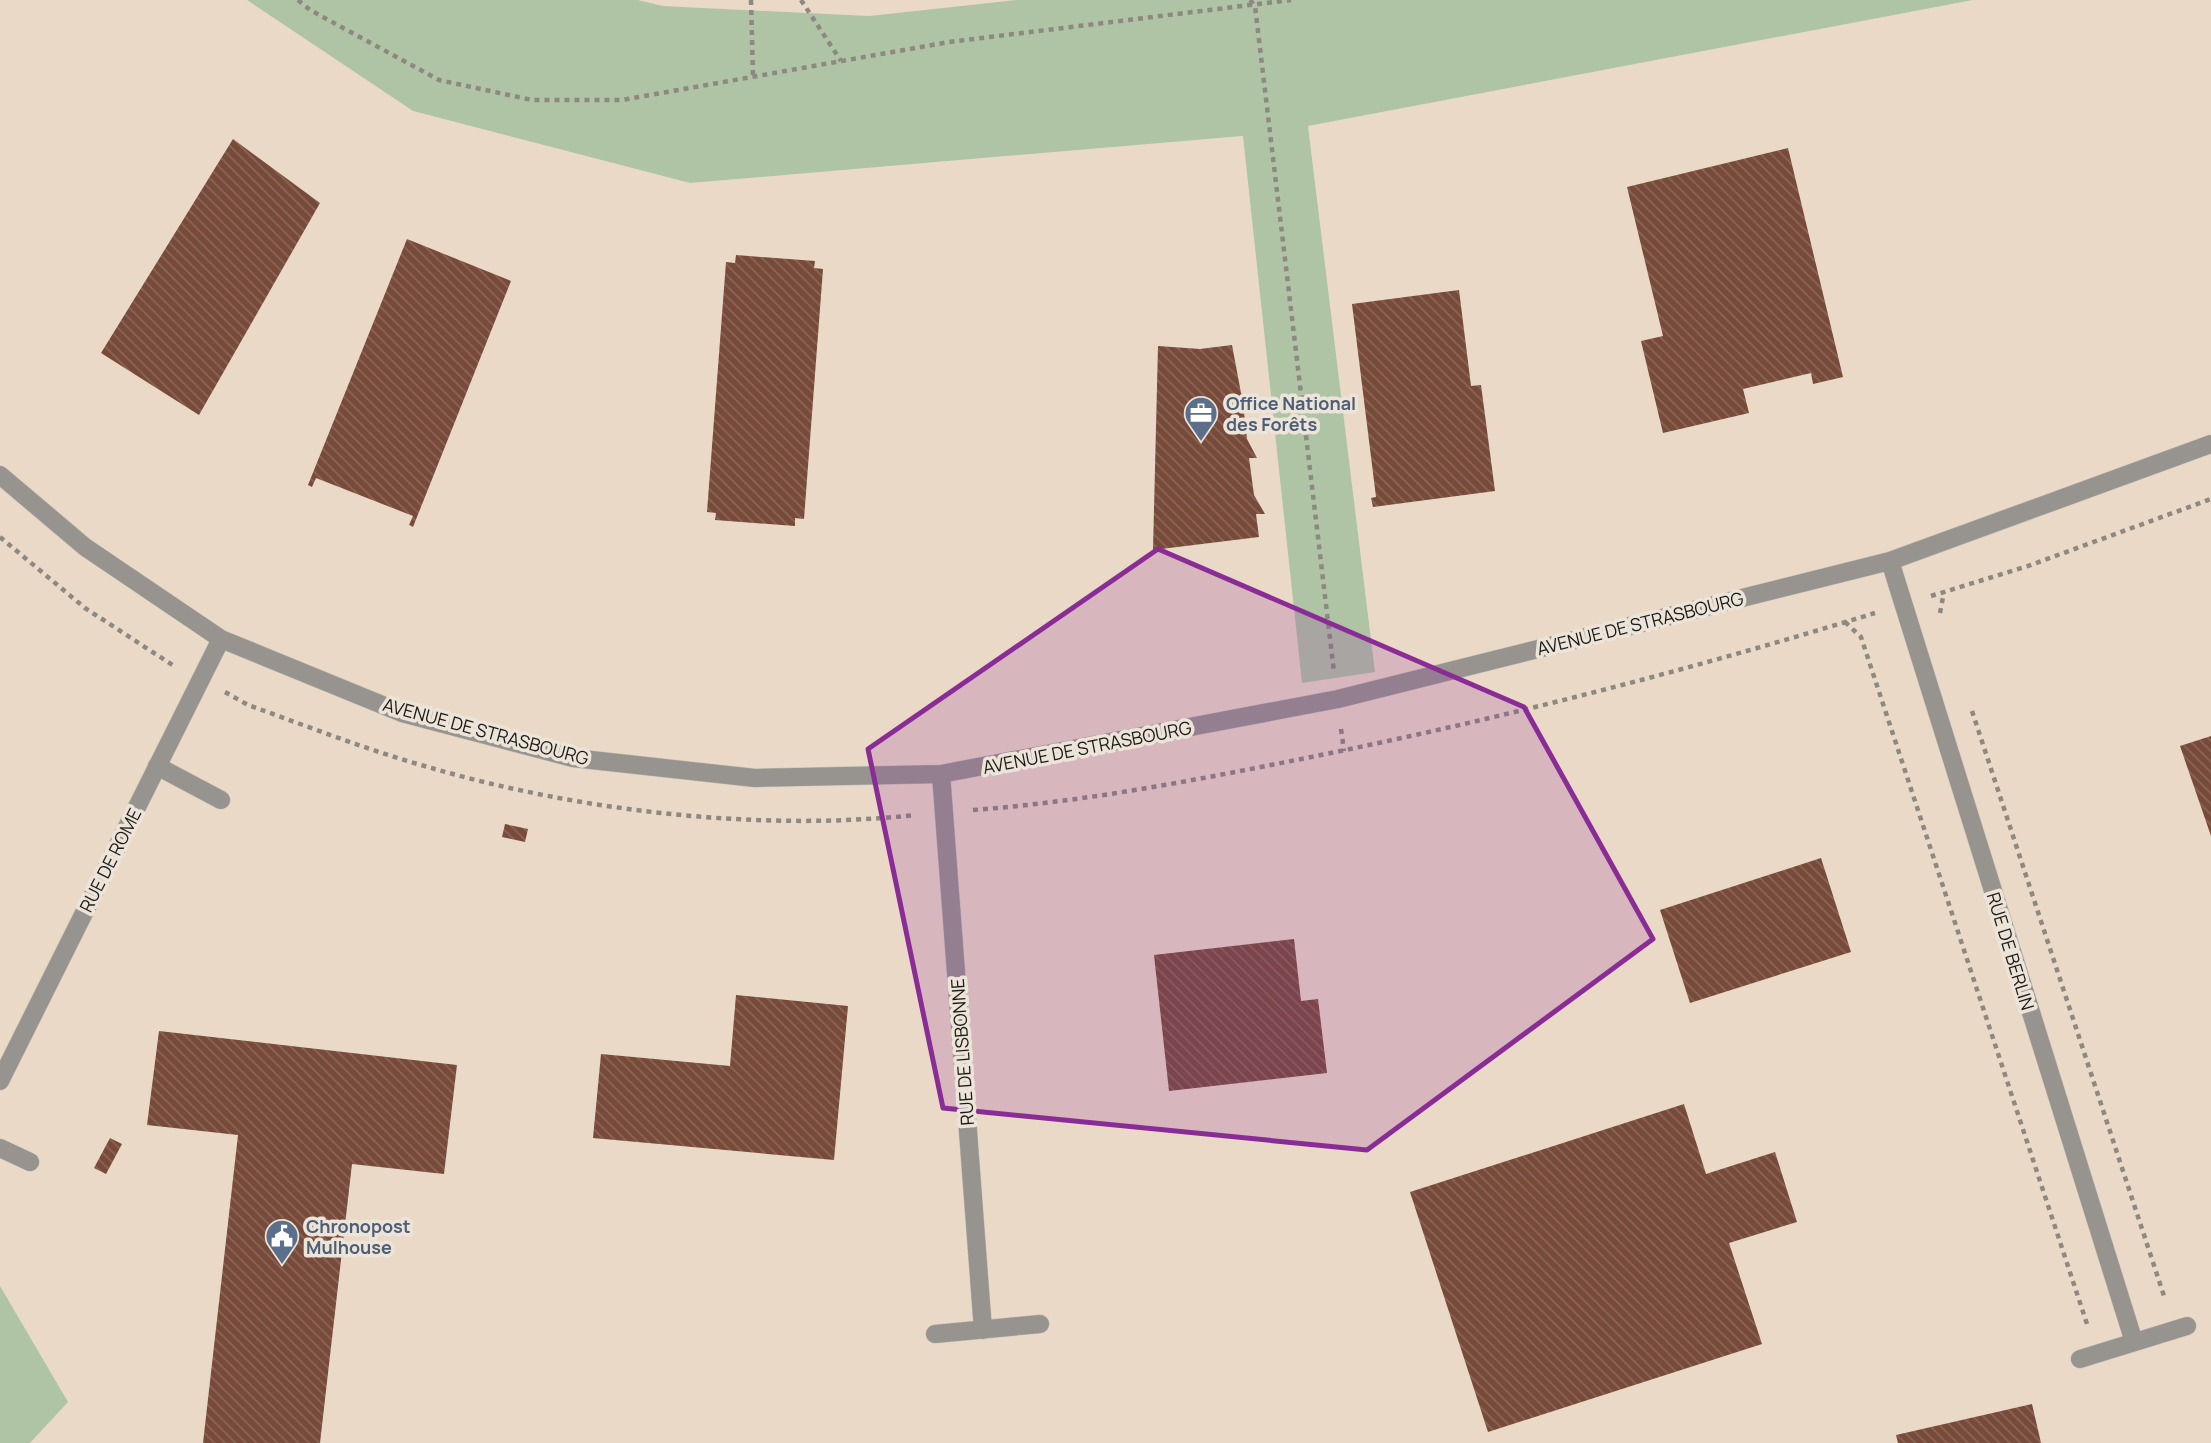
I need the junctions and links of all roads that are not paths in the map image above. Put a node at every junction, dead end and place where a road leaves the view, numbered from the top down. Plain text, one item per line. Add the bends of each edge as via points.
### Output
1 (2211, 444) edge
2 (0, 475) edge
3 (1890, 561) junction
4 (221, 639) junction
5 (157, 766) junction
6 (941, 774) junction
7 (221, 800) dead end
8 (0, 1080) edge
9 (0, 1148) edge
10 (30, 1162) dead end
11 (1040, 1324) dead end
12 (2187, 1326) dead end
13 (983, 1330) junction
14 (935, 1334) dead end
15 (2134, 1342) junction
16 (2080, 1359) dead end

1 - 3 street, AVENUE DE STRASBOURG
2 - 4 street, AVENUE DE STRASBOURG via 85,547
3 - 6 street, AVENUE DE STRASBOURG via 1338,699
3 - 15 street, RUE DE BERLIN
4 - 5 street, RUE DE ROME
4 - 6 street, AVENUE DE STRASBOURG via 402,713 573,758 755,778
5 - 7 street
5 - 8 street, RUE DE ROME
6 - 13 street, RUE DE LISBONNE
9 - 10 street
11 - 13 street
12 - 15 street
13 - 14 street
15 - 16 street

